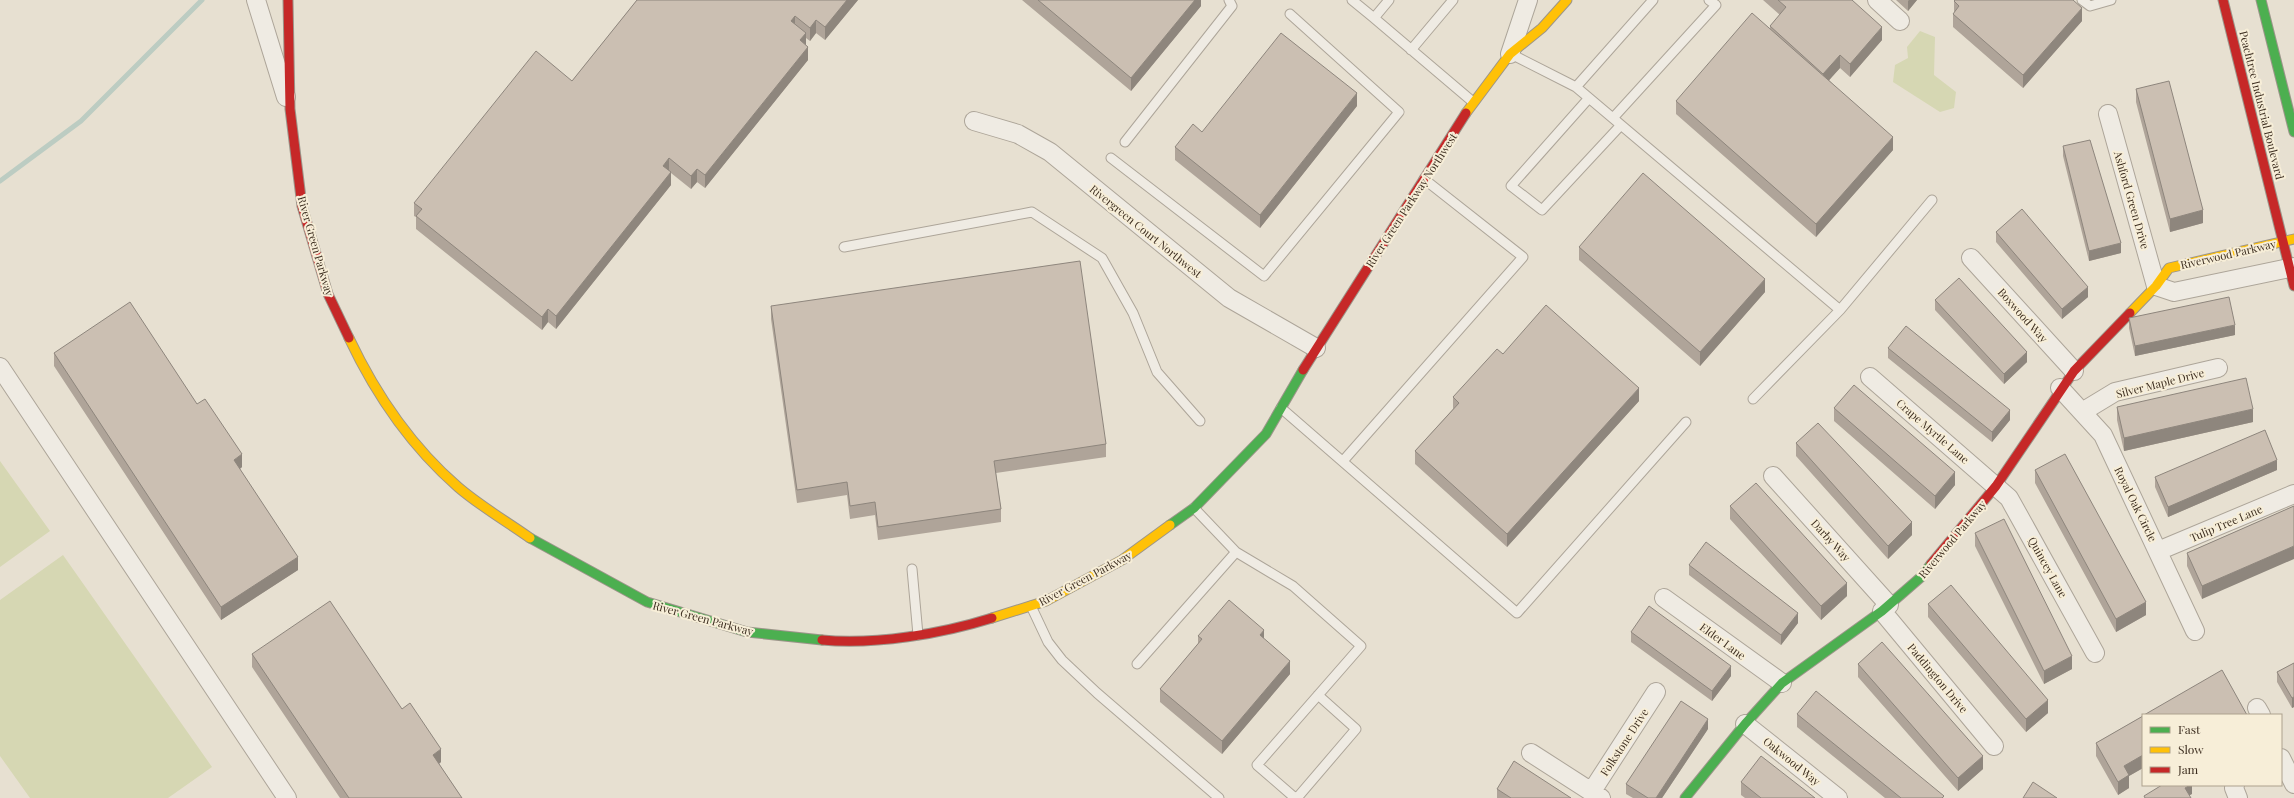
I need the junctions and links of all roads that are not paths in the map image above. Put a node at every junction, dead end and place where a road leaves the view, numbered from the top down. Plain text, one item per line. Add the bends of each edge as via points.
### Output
1 (256, 0) edge
2 (288, 0) edge
3 (1229, 0) edge
4 (1352, 0) edge
5 (1389, 0) edge
6 (1453, 0) edge
7 (1528, 0) edge
8 (1567, 0) edge
9 (1653, 0) edge
10 (1709, 0) edge
11 (1877, 0) edge
12 (2082, 0) edge
13 (2110, 0) edge
14 (2223, 0) edge
15 (2261, 0) edge
16 (1290, 14) dead end
17 (1374, 18) junction
18 (1900, 21) dead end
19 (1411, 50) junction
20 (1510, 54) junction
21 (1576, 87) junction
22 (1589, 98) junction
23 (1473, 102) junction
24 (290, 109) junction
25 (2108, 114) dead end
26 (1613, 118) junction
27 (974, 121) dead end
28 (1621, 125) junction
29 (2294, 132) edge
30 (1125, 142) dead end
31 (1111, 158) dead end
32 (1424, 179) junction
33 (1932, 200) dead end
34 (2294, 239) edge
35 (2284, 241) junction
36 (844, 247) dead end
37 (1971, 258) dead end
38 (2292, 267) edge
39 (2156, 286) junction
40 (2294, 286) edge
41 (1840, 310) junction
42 (1316, 348) junction
43 (0, 367) edge
44 (2218, 368) dead end
45 (2074, 371) junction
46 (1870, 377) dead end
47 (2060, 388) junction
48 (1753, 398) dead end
49 (1281, 408) junction
50 (2082, 412) junction
51 (1200, 421) dead end
52 (1686, 422) dead end
53 (1343, 462) junction
54 (1773, 476) dead end
55 (1996, 486) junction
56 (2294, 494) edge
57 (1194, 508) junction
58 (2158, 551) junction
59 (1236, 552) junction
60 (912, 569) dead end
61 (1664, 598) dead end
62 (1031, 606) junction
63 (1885, 608) junction
64 (2195, 631) dead end
65 (918, 635) junction
66 (2095, 653) dead end
67 (1137, 664) dead end
68 (1782, 683) junction
69 (1656, 692) dead end
70 (1318, 695) junction
71 (1746, 724) junction
72 (1994, 746) dead end
73 (1531, 753) dead end
74 (2282, 760) edge
75 (2294, 784) edge
76 (2235, 786) edge
77 (1597, 795) edge
78 (287, 798) edge
79 (1219, 798) edge
80 (1296, 798) edge
81 (1685, 798) edge
82 (1838, 798) edge
83 (2238, 798) edge

1 - 24 street, River Green Parkway
2 - 24 main road, River Green Parkway
3 - 30 lane via 1232,6
4 - 17 lane
5 - 17 lane
6 - 19 lane
7 - 20 street, River Green Parkway Northwest
8 - 20 main road, River Green Parkway Northwest via 1542,28
9 - 21 lane
10 - 26 lane via 1716,5
11 - 18 street
12 - 13 lane via 2090,6
14 - 35 main road, Peachtree Industrial Boulevard
15 - 29 main road
16 - 31 lane via 1399,112 1264,276
17 - 19 lane
19 - 23 lane
20 - 21 lane
20 - 23 main road, River Green Parkway Northwest
21 - 22 lane
22 - 26 lane
22 - 28 lane via 1511,186 1542,210
23 - 32 main road, River Green Parkway Northwest
24 - 65 main road, River Green Parkway via 302,206 328,294 361,364 406,433 458,487 540,544 648,602 754,632 836,641
25 - 39 street, Ashford Green Drive
26 - 28 lane
27 - 42 street, Rivergreen Court Northwest via 1018,134 1050,152 1229,298
28 - 41 lane
32 - 42 main road, River Green Parkway Northwest
32 - 53 lane via 1523,257
33 - 41 lane
34 - 35 main road, Riverwood Parkway
35 - 38 main road, Peachtree Industrial Boulevard
35 - 39 main road, Riverwood Parkway via 2169,268
36 - 51 lane via 1032,212 1102,258 1133,313 1157,372
37 - 45 street, Boxwood Way
38 - 39 street via 2174,292
38 - 40 main road, Peachtree Industrial Boulevard
39 - 45 main road, Riverwood Parkway
41 - 48 lane
42 - 49 main road, River Green Parkway
43 - 78 street
44 - 50 street, Silver Maple Drive via 2115,392
45 - 47 main road, Riverwood Parkway
46 - 55 street, Crape Myrtle Lane
47 - 50 street, Royal Oak Circle
47 - 55 main road, Riverwood Parkway
49 - 53 lane
49 - 57 main road, River Green Parkway via 1266,434
50 - 58 street, Royal Oak Circle via 2103,435
52 - 53 lane via 1517,613
54 - 63 street, Darby Way
55 - 63 main road, Riverwood Parkway via 1921,577
55 - 66 street, Quincey Lane via 2009,498
56 - 58 street, Tulip Tree Lane
57 - 59 lane
57 - 62 main road, River Green Parkway via 1122,560 1046,601
58 - 64 street, Royal Oak Circle
59 - 67 lane
59 - 70 lane via 1293,586 1361,646
60 - 65 lane
61 - 68 street, Elder Lane
62 - 65 main road, River Green Parkway via 977,623
62 - 79 lane via 1048,642 1062,660
63 - 68 main road, Riverwood Parkway
63 - 72 street, Paddington Drive
68 - 71 main road, Riverwood Parkway
69 - 77 street, Folkstone Drive
70 - 80 lane via 1356,729
70 - 80 lane via 1257,765
71 - 81 main road, Riverwood Parkway
71 - 82 street, Oakwood Way
73 - 77 street
74 - 75 street
76 - 83 street

